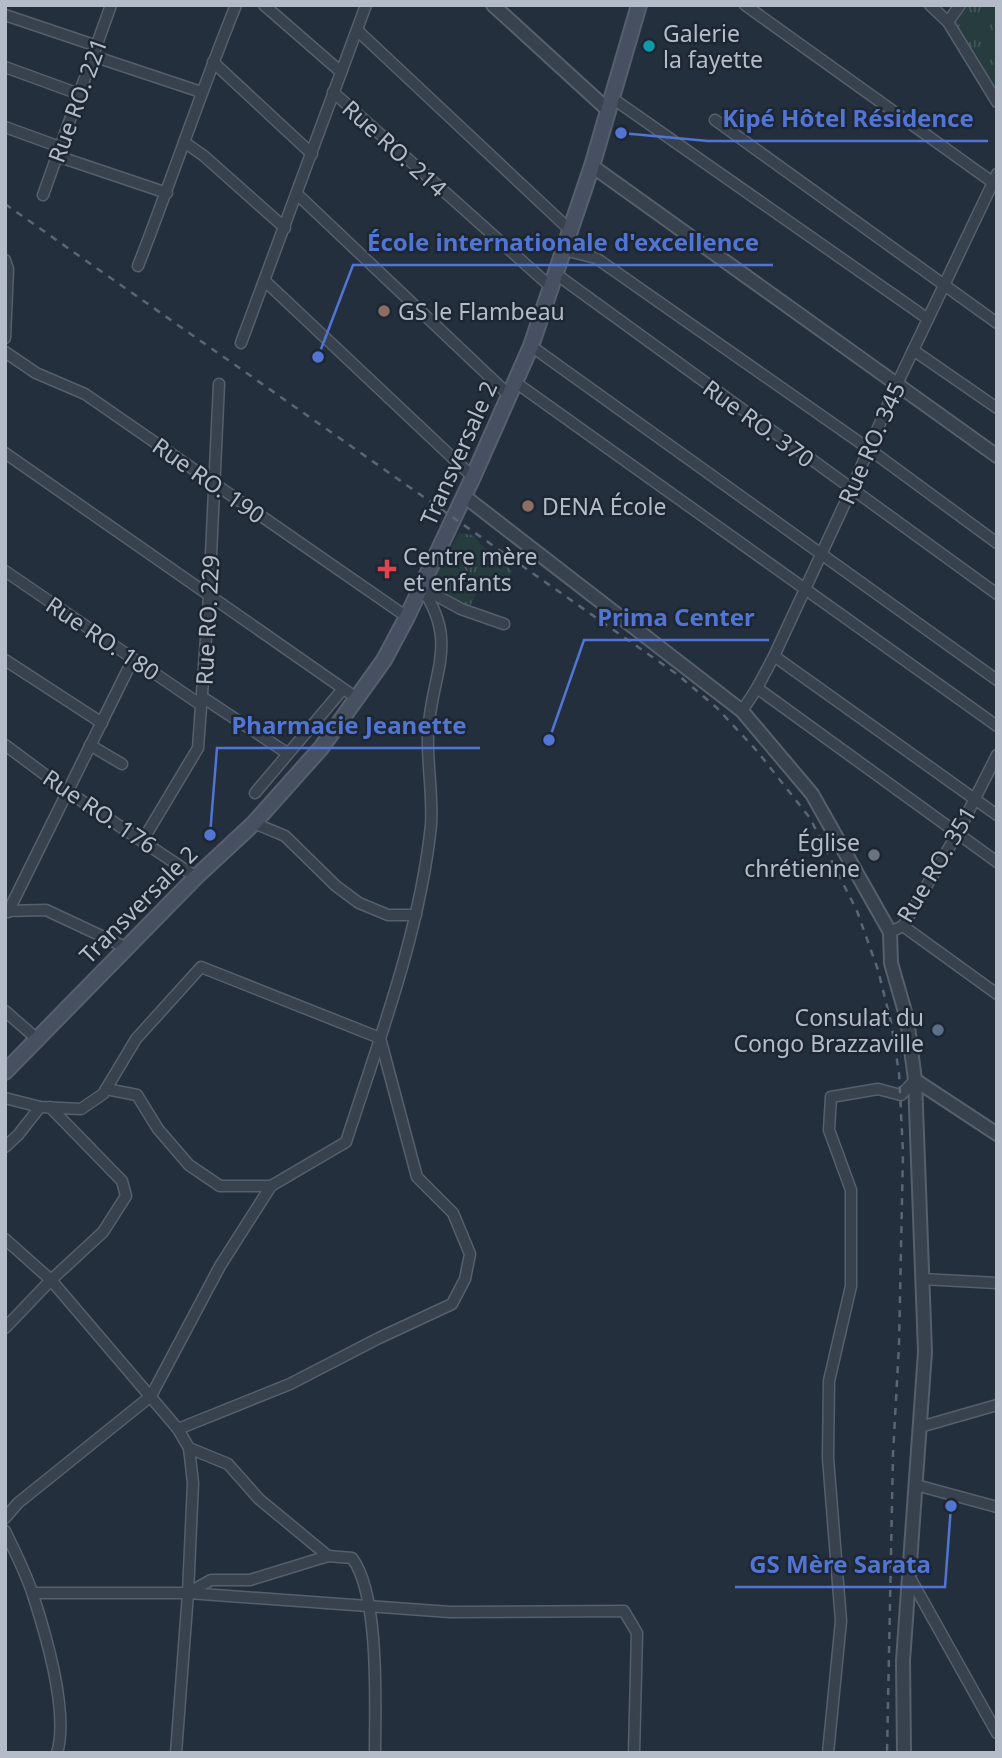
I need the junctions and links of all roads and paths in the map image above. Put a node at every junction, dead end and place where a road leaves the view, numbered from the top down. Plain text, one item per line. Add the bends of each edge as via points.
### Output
1 (111, 5) edge
2 (236, 5) edge
3 (264, 5) edge
4 (366, 5) edge
5 (493, 5) edge
6 (639, 5) edge
7 (745, 5) edge
8 (930, 5) edge
9 (960, 5) edge
10 (5, 15) edge
11 (948, 22) junction
12 (358, 31) junction
13 (95, 51) junction
14 (213, 62) junction
15 (5, 67) edge
16 (341, 72) junction
17 (201, 92) junction
18 (333, 92) junction
19 (79, 94) junction
20 (997, 102) edge
21 (610, 105) junction
22 (715, 120) dead end
23 (5, 127) edge
24 (184, 142) junction
25 (59, 152) junction
26 (312, 153) junction
27 (592, 166) junction
28 (995, 180) edge
29 (167, 194) junction
30 (298, 194) junction
31 (43, 195) dead end
32 (285, 228) junction
33 (570, 230) junction
34 (564, 250) junction
35 (5, 260) edge
36 (138, 266) dead end
37 (265, 281) junction
38 (553, 281) junction
39 (944, 286) junction
40 (928, 319) junction
41 (997, 324) edge
42 (5, 338) edge
43 (241, 343) dead end
44 (531, 346) junction
45 (914, 350) junction
46 (5, 352) edge
47 (219, 384) dead end
48 (897, 384) junction
49 (512, 388) junction
50 (997, 408) edge
51 (869, 449) junction
52 (5, 453) edge
53 (997, 456) edge
54 (473, 477) junction
55 (214, 483) junction
56 (851, 491) junction
57 (464, 496) junction
58 (997, 543) edge
59 (822, 552) junction
60 (5, 571) edge
61 (421, 587) junction
62 (803, 589) junction
63 (997, 594) edge
64 (209, 597) junction
65 (407, 617) junction
66 (504, 624) dead end
67 (774, 656) junction
68 (133, 659) junction
69 (5, 660) edge
70 (997, 680) edge
71 (757, 688) junction
72 (343, 689) junction
73 (358, 699) junction
74 (202, 701) junction
75 (742, 711) junction
76 (102, 723) junction
77 (997, 726) edge
78 (5, 744) edge
79 (90, 745) junction
80 (287, 753) junction
81 (997, 755) edge
82 (122, 764) dead end
83 (67, 791) junction
84 (255, 793) dead end
85 (975, 800) junction
86 (997, 815) edge
87 (254, 823) junction
88 (957, 834) junction
89 (143, 840) junction
90 (997, 862) edge
91 (196, 877) junction
92 (6, 911) edge
93 (416, 915) junction
94 (903, 926) junction
95 (890, 932) junction
96 (127, 948) junction
97 (997, 994) edge
98 (5, 1011) edge
99 (36, 1038) junction
100 (380, 1038) junction
101 (5, 1072) edge
102 (915, 1080) junction
103 (106, 1089) junction
104 (5, 1098) edge
105 (45, 1107) junction
106 (997, 1134) edge
107 (5, 1147) edge
108 (271, 1186) junction
109 (5, 1239) edge
110 (922, 1279) junction
111 (51, 1280) junction
112 (997, 1283) edge
113 (5, 1328) edge
114 (151, 1396) junction
115 (997, 1405) edge
116 (920, 1427) junction
117 (178, 1429) junction
118 (189, 1448) junction
119 (916, 1485) junction
120 (997, 1507) edge
121 (5, 1518) edge
122 (5, 1531) edge
123 (328, 1556) junction
124 (909, 1576) junction
125 (33, 1593) junction
126 (188, 1593) junction
127 (370, 1607) junction
128 (997, 1732) edge
129 (57, 1753) edge
130 (176, 1753) edge
131 (375, 1753) edge
132 (634, 1753) edge
133 (828, 1753) edge
134 (904, 1753) edge

1 - 13 street, Rue RO. 221
2 - 14 street
3 - 16 street
4 - 12 street
5 - 21 street
6 - 21 main road, Transversale 2
7 - 28 street
8 - 11 street
9 - 11 street
10 - 13 street
11 - 20 street
12 - 16 street
12 - 33 street
13 - 17 street
13 - 19 street, Rue RO. 221
14 - 17 street
14 - 26 street
15 - 19 street
16 - 18 street
17 - 24 street
18 - 26 street
18 - 38 street, Rue RO. 214
19 - 25 street, Rue RO. 221
21 - 27 main road, Transversale 2
21 - 40 street
22 - 39 street
23 - 25 street
24 - 29 street
24 - 32 street
25 - 29 street
25 - 31 street, Rue RO. 221
26 - 30 street
27 - 33 main road, Transversale 2
27 - 48 street
28 - 39 street, Rue RO. 345
29 - 36 street
30 - 32 street
30 - 49 street
32 - 37 street
33 - 34 main road, Transversale 2
34 - 38 main road, Transversale 2
34 - 51 street via 597,258
35 - 42 street
37 - 43 street
37 - 54 street
38 - 44 main road, Transversale 2
38 - 56 street, Rue RO. 370
39 - 40 street, Rue RO. 345
39 - 41 street
40 - 45 street, Rue RO. 345
44 - 49 main road, Transversale 2
44 - 59 street
45 - 48 street, Rue RO. 345
45 - 50 street
46 - 55 street, Rue RO. 190 via 36,373 85,394
47 - 55 street, Rue RO. 229
48 - 51 street, Rue RO. 345
48 - 53 street
49 - 54 main road, Transversale 2
49 - 62 street
51 - 56 street, Rue RO. 345
51 - 58 street
52 - 64 street
54 - 57 main road, Transversale 2
55 - 64 street, Rue RO. 229
55 - 65 street, Rue RO. 190
56 - 59 street, Rue RO. 345
56 - 63 street, Rue RO. 370
57 - 61 main road, Transversale 2
57 - 75 street
59 - 62 street, Rue RO. 345
59 - 70 street
60 - 68 street, Rue RO. 180
61 - 65 main road, Transversale 2
61 - 66 street via 461,609
61 - 93 street via 438,617 442,656 429,718 431,823
62 - 67 street, Rue RO. 345
62 - 77 street
64 - 72 street
64 - 74 street, Rue RO. 229
65 - 73 main road, Transversale 2
67 - 71 street, Rue RO. 345
67 - 85 street
68 - 74 street, Rue RO. 180
68 - 76 street
69 - 76 street
71 - 75 street, Rue RO. 345
71 - 88 street
72 - 73 street
72 - 80 street
73 - 87 main road, Transversale 2
74 - 80 street, Rue RO. 180
74 - 89 street, Rue RO. 229 via 198,748
75 - 95 street via 812,794
76 - 79 street
78 - 83 street, Rue RO. 176
79 - 82 street
79 - 83 street
80 - 84 street
81 - 85 street, Rue RO. 351
83 - 89 street, Rue RO. 176
83 - 92 street
85 - 86 street
85 - 88 street, Rue RO. 351
87 - 91 main road, Transversale 2
87 - 93 street via 285,836 359,903 388,915
88 - 90 street
88 - 94 street, Rue RO. 351
89 - 91 street, Rue RO. 176
91 - 96 main road, Transversale 2
92 - 96 street via 46,910
93 - 100 street
94 - 95 street, Rue RO. 351
94 - 97 street
95 - 102 street via 891,964 907,1019
96 - 99 main road, Transversale 2
98 - 99 street
99 - 101 main road, Transversale 2
100 - 103 street via 201,967 136,1039
100 - 108 street via 346,1142
100 - 117 street via 417,1177 453,1213 470,1254 457,1296 452,1304 290,1384
102 - 106 street
102 - 110 street
102 - 133 street via 901,1095 878,1089 831,1097 829,1130 851,1190 851,1286 829,1381 828,1458 841,1621
103 - 105 street via 81,1109
103 - 108 street via 137,1095 189,1165 220,1186
104 - 105 street
105 - 107 street
105 - 111 street via 122,1181 126,1196 103,1232
108 - 114 street via 220,1266
109 - 111 street
110 - 112 street
110 - 116 street via 925,1352
111 - 113 street
111 - 114 street
114 - 117 street
114 - 121 street
115 - 116 street
116 - 119 street
117 - 118 street
118 - 123 street via 228,1464 259,1499
118 - 126 street via 193,1483
119 - 120 street
119 - 124 street
122 - 125 street
123 - 126 street via 250,1580 211,1580
123 - 127 street via 352,1558 361,1570
124 - 128 street
124 - 134 street via 903,1661
125 - 126 street
125 - 129 street via 60,1703
126 - 127 street
126 - 130 street
127 - 131 street
127 - 132 street via 450,1612 624,1611 637,1633

